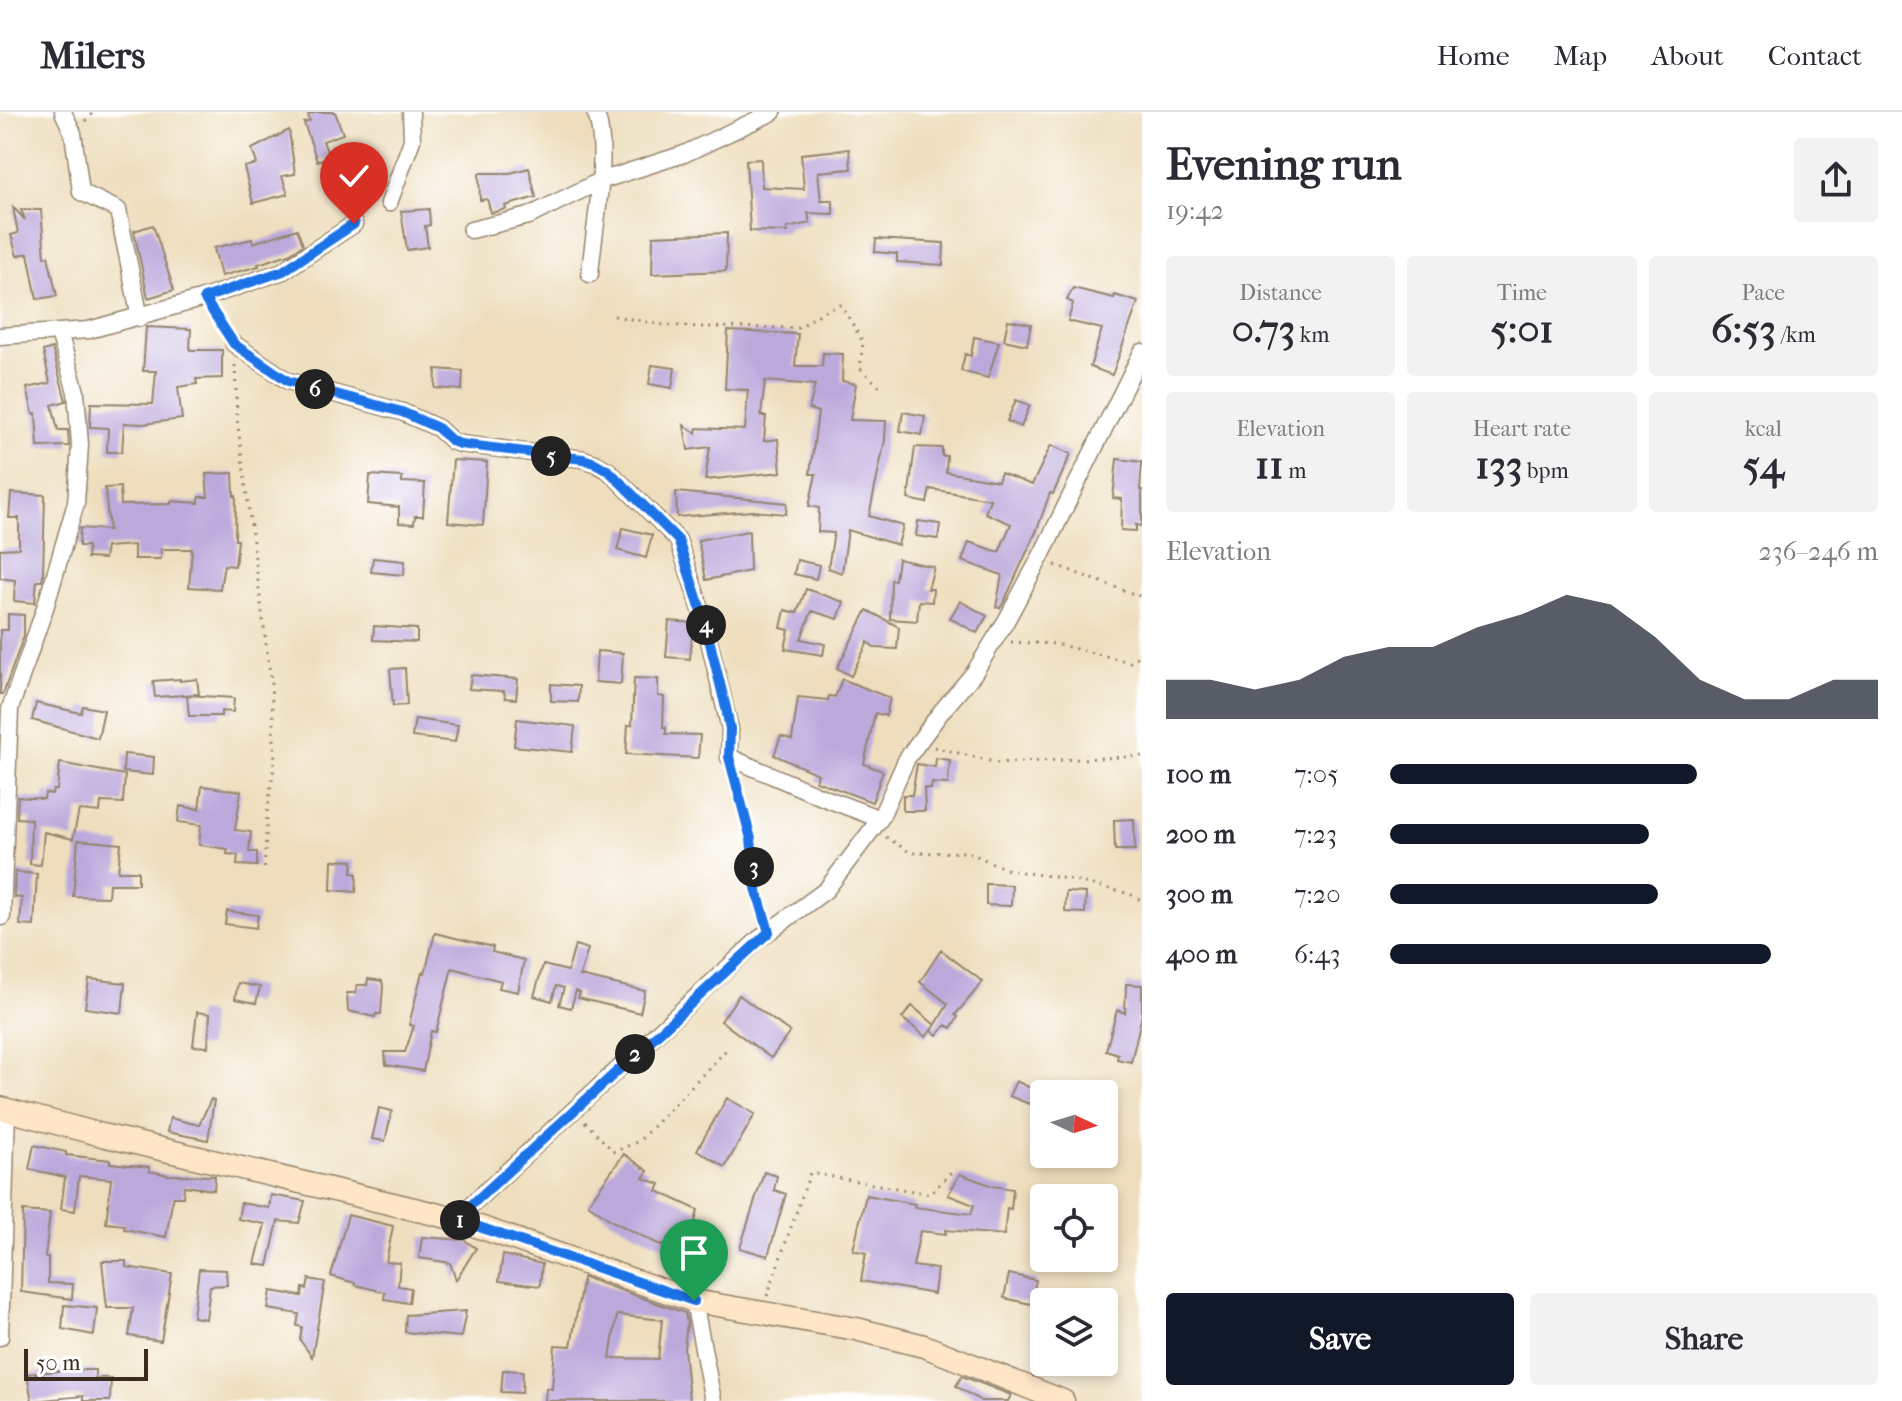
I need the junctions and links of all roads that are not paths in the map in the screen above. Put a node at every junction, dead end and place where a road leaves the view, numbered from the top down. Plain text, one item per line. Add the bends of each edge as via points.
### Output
1 (63, 112) edge
2 (411, 112) edge
3 (595, 112) edge
4 (773, 112) edge
5 (600, 181) junction
6 (389, 203) dead end
7 (354, 224) dead end
8 (471, 230) dead end
9 (590, 274) dead end
10 (140, 318) junction
11 (59, 332) junction
12 (0, 336) edge
13 (234, 344) road end
14 (1142, 352) edge
15 (876, 824) junction
16 (2, 917) edge
17 (3, 1109) edge
18 (456, 1219) junction
19 (694, 1301) junction
20 (0, 1337) edge
21 (713, 1401) edge
22 (1063, 1401) edge

1 - 10 street via 73,133 81,192 118,210
2 - 6 street via 412,140
3 - 5 street via 600,123
4 - 5 street via 684,154
5 - 8 street via 529,216
5 - 9 street
7 - 10 street via 283,271
10 - 11 street
11 - 12 street
11 - 16 street via 76,392 76,503 10,709
13 - 15 street via 288,381 402,412 460,444 583,459 609,471 678,540 712,649 730,729 729,757
14 - 15 street via 994,641 907,758
15 - 18 street via 826,890 769,932
17 - 18 main road
17 - 20 street
18 - 19 main road
19 - 21 street
19 - 22 main road via 924,1346

